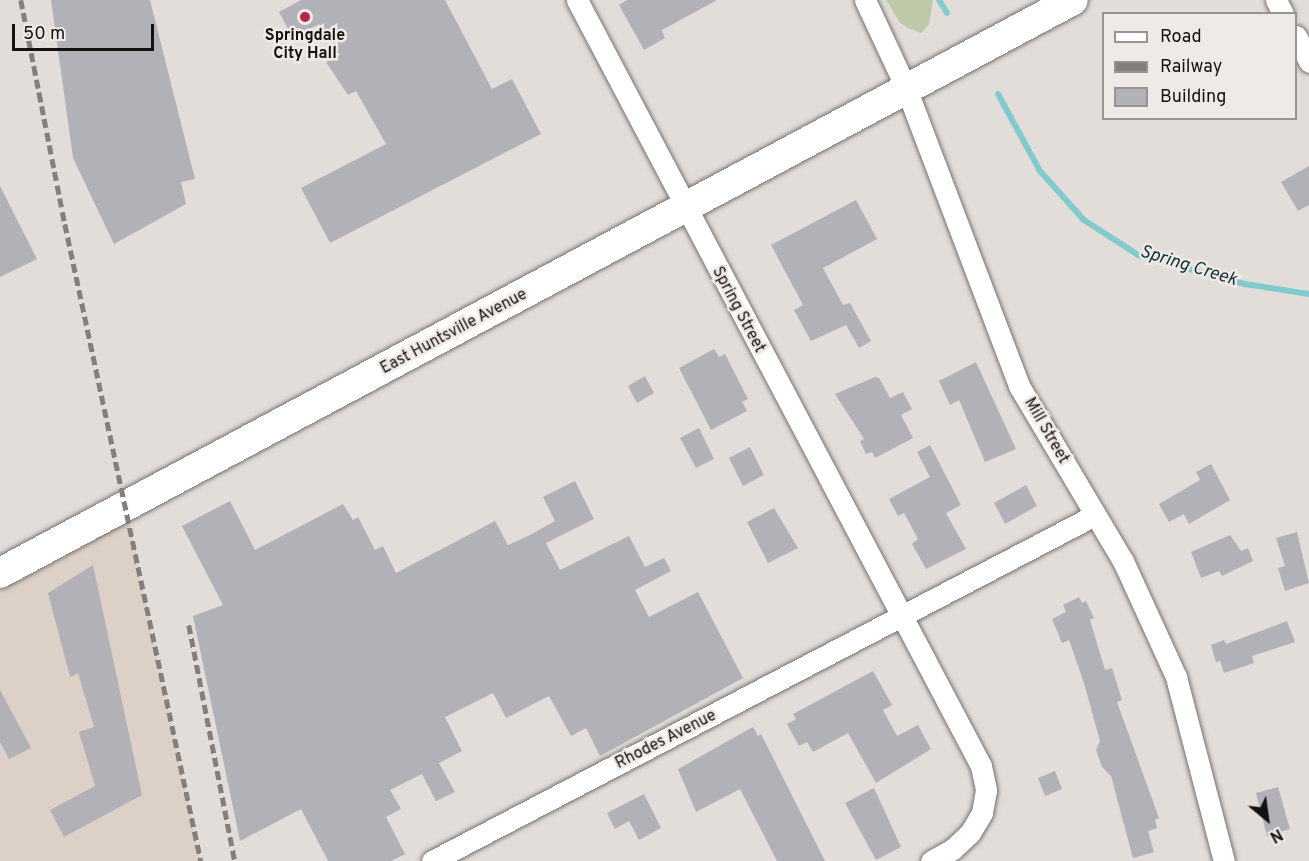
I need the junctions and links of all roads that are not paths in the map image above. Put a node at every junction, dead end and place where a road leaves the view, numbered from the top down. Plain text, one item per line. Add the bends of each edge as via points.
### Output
1 (577, 0) edge
2 (865, 0) edge
3 (1073, 0) edge
4 (1297, 38) edge
5 (1309, 62) edge
6 (906, 88) junction
7 (684, 208) junction
8 (1095, 516) junction
9 (1, 566) edge
10 (900, 619) junction
11 (460, 854) edge
12 (432, 861) edge
13 (931, 861) edge
14 (1224, 861) edge

1 - 7 street, Spring Street
2 - 6 street, Mill Street
3 - 6 main road, East Huntsville Avenue
4 - 5 street
6 - 7 main road, East Huntsville Avenue
6 - 8 street, Mill Street via 1019,386
7 - 9 main road, East Huntsville Avenue
7 - 10 street, Spring Street
8 - 10 street, Rhodes Avenue
8 - 14 street, Mill Street via 1123,561 1176,676
10 - 11 street, Rhodes Avenue
10 - 13 street via 981,766 986,790 982,813 970,833 953,849
11 - 12 street, Rhodes Avenue

